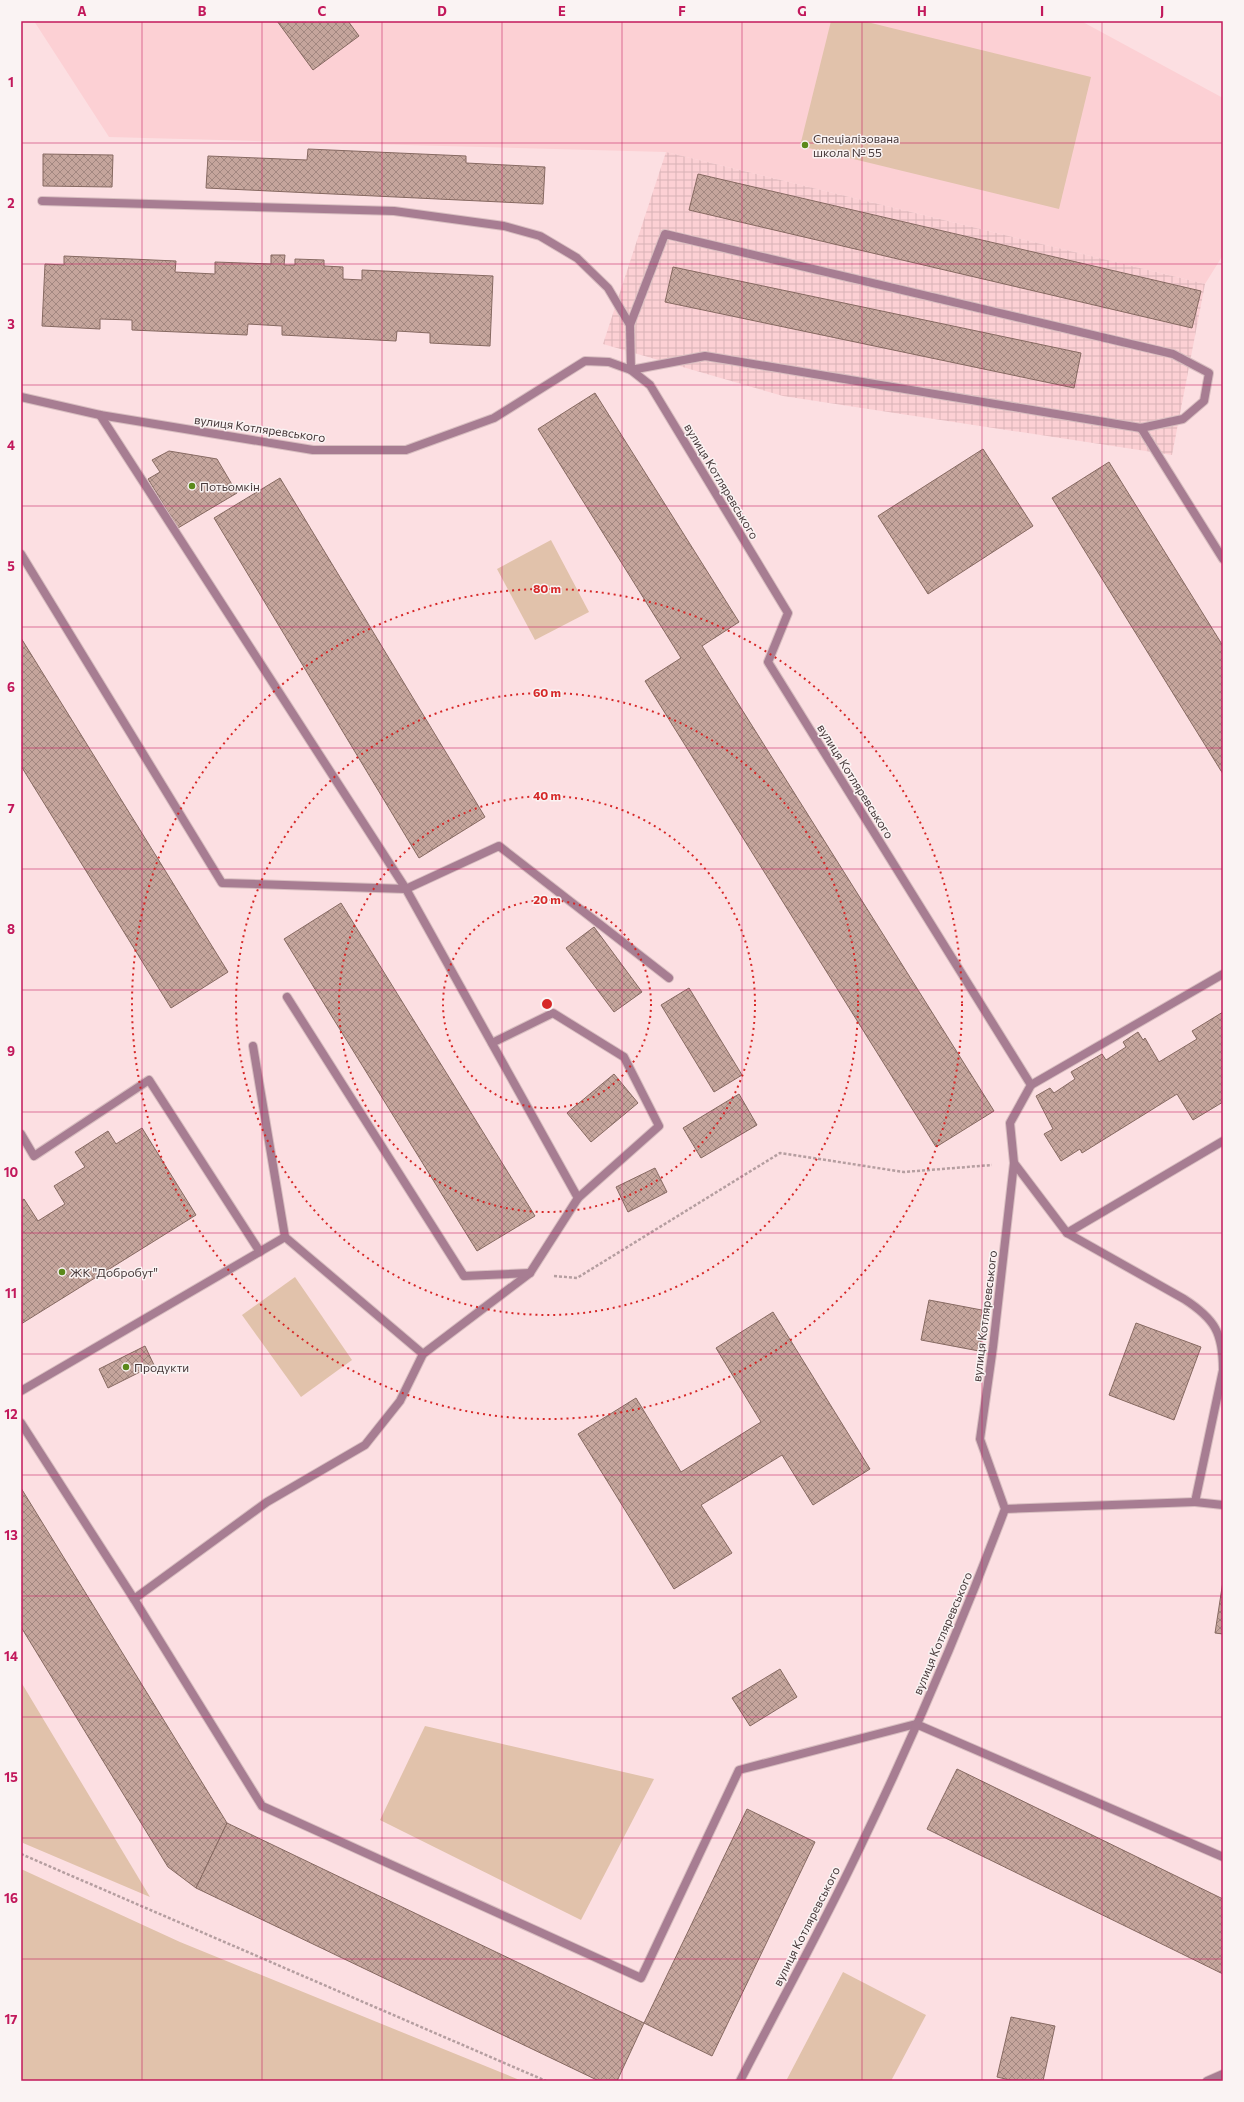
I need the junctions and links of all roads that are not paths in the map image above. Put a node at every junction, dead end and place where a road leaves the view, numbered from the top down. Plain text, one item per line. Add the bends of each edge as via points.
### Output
1 (42, 202) dead end
2 (630, 325) junction
3 (631, 370) junction
4 (21, 397) edge
5 (100, 415) junction
6 (1141, 428) junction
7 (21, 554) edge
8 (1223, 559) edge
9 (406, 889) junction
10 (1223, 974) edge
11 (669, 978) dead end
12 (288, 997) dead end
13 (492, 1043) junction
14 (253, 1046) dead end
15 (1031, 1085) junction
16 (21, 1134) edge
17 (1223, 1141) edge
18 (1014, 1163) junction
19 (578, 1198) junction
20 (1067, 1233) junction
21 (285, 1237) junction
22 (260, 1252) junction
23 (530, 1273) junction
24 (423, 1354) junction
25 (21, 1390) edge
26 (21, 1423) edge
27 (1195, 1502) junction
28 (1223, 1505) edge
29 (1005, 1509) junction
30 (134, 1599) junction
31 (916, 1724) junction
32 (1223, 1858) edge
33 (1223, 2074) edge
34 (740, 2081) edge
35 (1207, 2081) edge

1 - 2 street via 394,211 504,226 540,236 577,258 608,288
2 - 3 street
2 - 6 street via 665,234 1173,354 1209,373 1204,401 1183,419
3 - 5 street, вулиця Котляревського via 609,362 585,361 494,418 406,450 313,450
3 - 6 street via 705,356
3 - 15 street, вулиця Котляревського via 650,385 788,613 768,662
4 - 5 street, вулиця Котляревського
5 - 9 street
6 - 8 street
7 - 9 street via 222,883
9 - 11 street via 499,846
9 - 13 street
10 - 15 street
12 - 23 street via 464,1276
13 - 19 street
13 - 19 street via 553,1013 624,1057 659,1126
14 - 21 street
15 - 18 street, вулиця Котляревського via 1010,1123
16 - 22 street via 34,1156 149,1080
17 - 20 street
18 - 20 street
18 - 29 street, вулиця Котляревського via 994,1347 980,1439
19 - 23 street
20 - 27 street via 1184,1299 1202,1311 1216,1328 1223,1348 1223,1370
21 - 22 street
21 - 24 street
22 - 25 street
23 - 24 street
24 - 30 street via 400,1401 365,1445 267,1502
26 - 30 street
27 - 28 street
27 - 29 street
29 - 31 street, вулиця Котляревського via 984,1565
30 - 31 street via 262,1806 641,1978 739,1770
31 - 32 street
31 - 34 street, вулиця Котляревського via 863,1842
33 - 35 street

